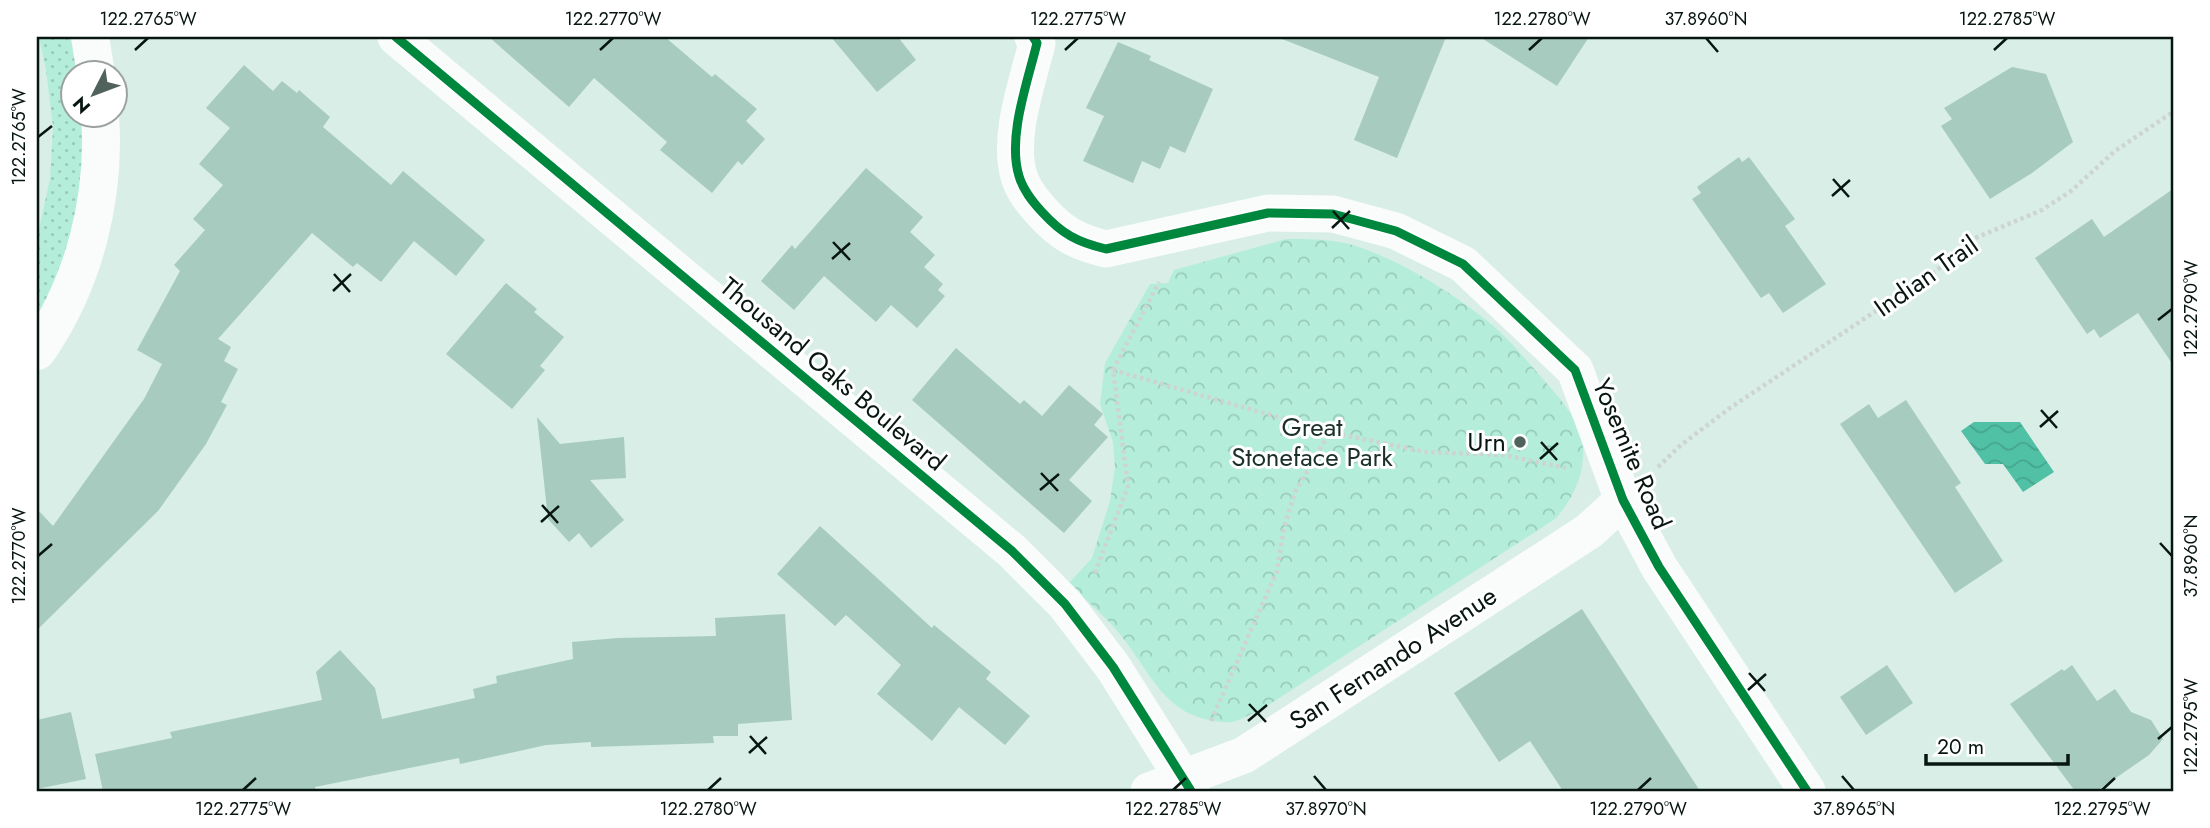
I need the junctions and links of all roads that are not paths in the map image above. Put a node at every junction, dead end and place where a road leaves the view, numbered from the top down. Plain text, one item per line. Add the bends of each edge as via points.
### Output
1 (90, 37) edge
2 (396, 37) edge
3 (1037, 39) edge
4 (94, 60) edge
5 (99, 130) edge
6 (37, 351) edge
7 (1623, 500) junction
8 (1187, 785) edge
9 (1149, 791) edge
10 (1807, 791) edge

1 - 4 main road
2 - 8 street, Thousand Oaks Boulevard via 1012,551 1065,604 1112,667
3 - 7 street, Yosemite Road via 1014,152 1028,195 1056,227 1081,243 1106,249 1268,213 1333,214 1396,231 1463,264 1575,370
5 - 6 main road via 97,198 80,269
7 - 8 street, San Fernando Avenue via 1590,531 1244,755
7 - 10 street, Yosemite Road via 1659,567
8 - 9 street, San Fernando Avenue

